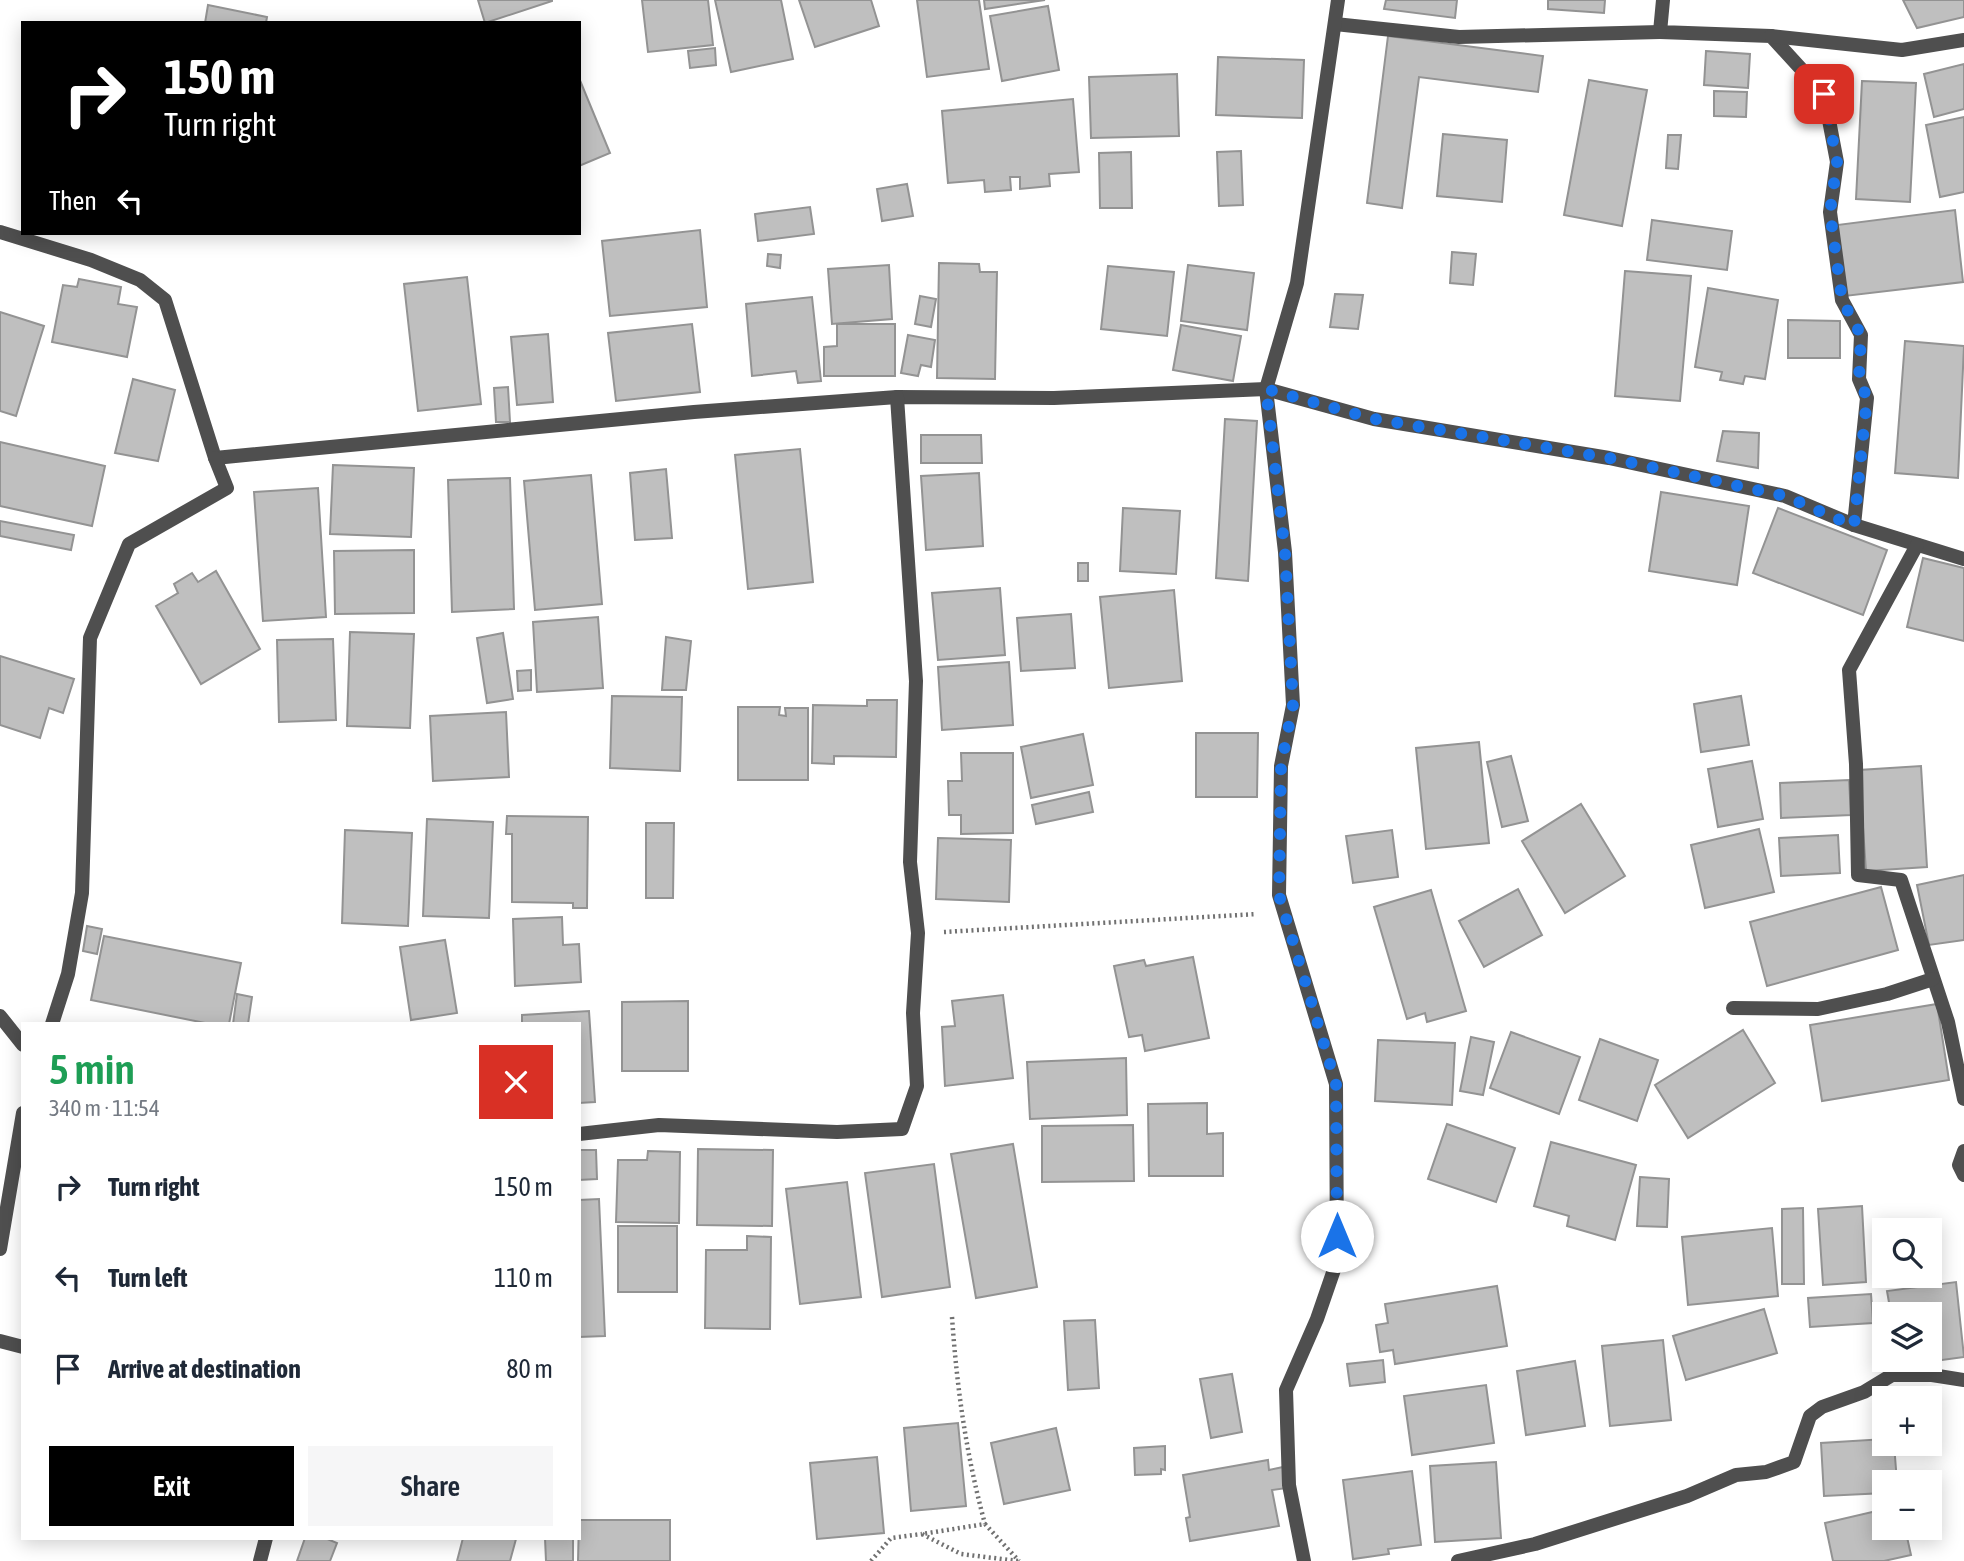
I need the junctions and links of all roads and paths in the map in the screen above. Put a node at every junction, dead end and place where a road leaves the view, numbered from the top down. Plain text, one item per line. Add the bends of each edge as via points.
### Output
1 (1338, 0) edge
2 (1663, 0) edge
3 (1335, 24) junction
4 (1660, 32) junction
5 (1771, 36) junction
6 (1964, 40) edge
7 (0, 232) edge
8 (1266, 389) junction
9 (897, 397) junction
10 (215, 458) junction
11 (1854, 526) junction
12 (1917, 545) junction
13 (1964, 559) edge
14 (1265, 914) dead end
15 (918, 933) junction
16 (1933, 979) junction
17 (1733, 1009) dead end
18 (0, 1016) edge
19 (52, 1022) edge
20 (21, 1042) edge
21 (1964, 1099) edge
22 (21, 1125) edge
23 (581, 1134) edge
24 (1964, 1151) edge
25 (1964, 1175) edge
26 (0, 1250) edge
27 (952, 1317) dead end
28 (0, 1341) edge
29 (21, 1346) edge
30 (1964, 1380) edge
31 (985, 1524) junction
32 (922, 1534) junction
33 (265, 1540) edge
34 (260, 1561) edge
35 (871, 1561) edge
36 (1018, 1561) edge
37 (1304, 1561) edge
38 (1458, 1561) edge

1 - 3 street
2 - 4 street
3 - 4 street via 1459,37
3 - 8 street via 1297,283
4 - 5 street
5 - 6 street via 1902,50
5 - 11 street via 1824,94 1837,162 1830,212 1842,300 1861,335 1859,379 1867,398
7 - 10 street via 91,260 140,281 165,300
8 - 9 street via 1054,398
8 - 11 street via 1374,419 1609,458 1785,496
8 - 37 street via 1285,552 1293,705 1281,766 1279,895 1336,1084 1337,1261 1286,1390 1289,1485
9 - 10 street
9 - 15 street via 916,681 910,862
10 - 19 street via 227,488 129,544 90,638 82,893 68,974
11 - 12 street
12 - 13 street
12 - 16 street via 1849,670 1858,875 1901,880
14 - 15 path
15 - 23 street via 913,1013 917,1086 902,1129 838,1132 659,1125
16 - 17 street via 1818,1009
16 - 21 street via 1948,1022
18 - 20 street
22 - 26 street
24 - 25 street via 1959,1166
27 - 31 path via 967,1458
28 - 29 street
30 - 38 street via 1892,1375 1864,1392 1822,1406 1810,1416 1794,1462 1766,1472 1736,1475 1687,1496 1535,1544
31 - 32 path
31 - 36 path
32 - 35 path via 891,1538
32 - 36 path via 961,1554
33 - 34 street

